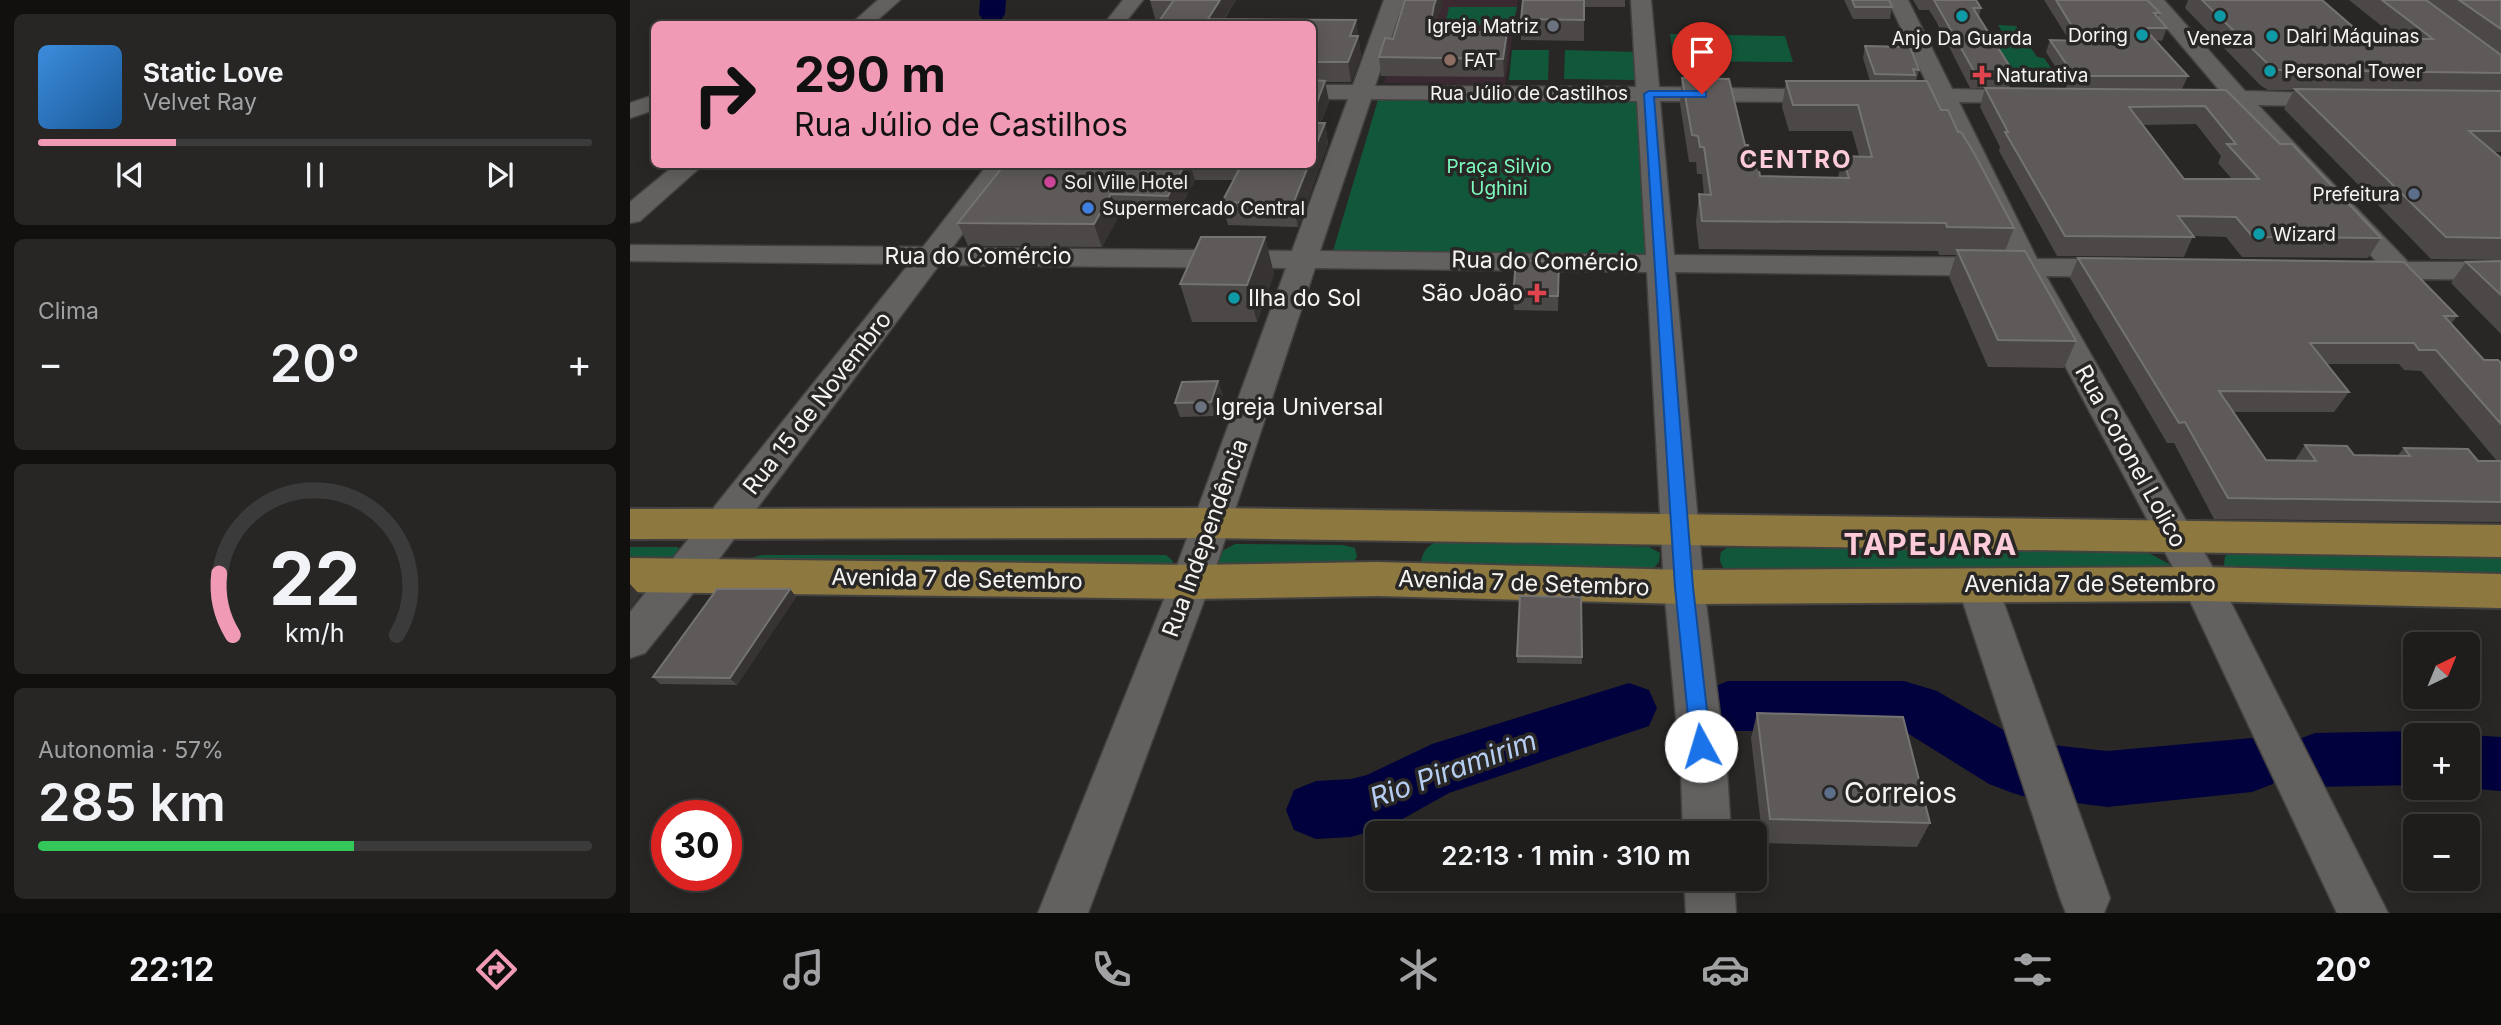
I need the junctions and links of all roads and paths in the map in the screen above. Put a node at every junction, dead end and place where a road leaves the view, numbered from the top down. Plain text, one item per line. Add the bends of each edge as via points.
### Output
1 (890, 0) edge
2 (1133, 0) edge
3 (1394, 0) edge
4 (1641, 0) edge
5 (1898, 0) edge
6 (2154, 0) edge
7 (865, 21) edge
8 (1116, 21) edge
9 (630, 87) edge
10 (651, 88) edge
11 (1316, 92) edge
12 (1362, 92) junction
13 (1649, 94) junction
14 (1944, 96) junction
15 (2051, 96) edge
16 (2158, 97) edge
17 (2239, 98) junction
18 (2363, 99) edge
19 (651, 103) edge
20 (630, 111) edge
21 (687, 168) edge
22 (999, 168) edge
23 (630, 215) edge
24 (630, 253) edge
25 (931, 256) junction
26 (1303, 258) junction
27 (1661, 262) junction
28 (2027, 267) junction
29 (2151, 269) edge
30 (2345, 270) edge
31 (2400, 271) junction
32 (2501, 271) edge
33 (2428, 300) edge
34 (1213, 523) junction
35 (630, 524) edge
36 (723, 524) junction
37 (1396, 525) junction
38 (1681, 528) junction
39 (2175, 535) junction
40 (2501, 541) edge
41 (630, 575) edge
42 (684, 576) junction
43 (1377, 579) junction
44 (1191, 582) junction
45 (1977, 584) junction
46 (2202, 584) junction
47 (1684, 587) junction
48 (2501, 591) edge
49 (630, 641) edge
50 (1706, 821) edge
51 (1710, 891) edge
52 (2085, 898) dead end
53 (1063, 913) edge
54 (1711, 913) edge
55 (2363, 913) edge

1 - 7 street
2 - 8 street
3 - 12 street, Rua Independência
4 - 13 street
5 - 14 street, Rua Coronel Lolico
6 - 17 street
9 - 10 street
11 - 12 street, Rua Júlio de Castilhos
12 - 13 street, Rua Júlio de Castilhos
12 - 26 street, Rua Independência
13 - 14 street, Rua Júlio de Castilhos
13 - 27 street
14 - 15 street, Rua Júlio de Castilhos
14 - 28 street, Rua Coronel Lolico
16 - 17 street
17 - 18 street
17 - 31 street
19 - 20 street
21 - 23 street
22 - 25 street, Rua 15 de Novembro
24 - 25 street, Rua do Comércio
25 - 26 street, Rua do Comércio
25 - 36 street, Rua 15 de Novembro
26 - 27 street, Rua do Comércio
26 - 34 street, Rua Independência
27 - 28 street, Rua do Comércio
27 - 38 street
28 - 29 street, Rua do Comércio
28 - 39 street, Rua Coronel Lolico
30 - 31 street
31 - 32 street
31 - 33 street
34 - 36 main road
34 - 37 main road
34 - 44 street, Rua Independência
35 - 36 main road
36 - 42 street, Rua 15 de Novembro
37 - 38 main road
37 - 43 main road
38 - 39 main road
38 - 47 street
39 - 40 main road
39 - 46 street, Rua Coronel Lolico
41 - 42 main road, Avenida 7 de Setembro
42 - 44 main road, Avenida 7 de Setembro
42 - 49 street, Rua 15 de Novembro
43 - 44 main road, Avenida 7 de Setembro
43 - 47 main road, Avenida 7 de Setembro
44 - 53 street, Rua Independência
45 - 46 main road, Avenida 7 de Setembro
45 - 47 main road, Avenida 7 de Setembro
45 - 52 street
46 - 48 main road, Avenida 7 de Setembro
46 - 55 street, Rua Coronel Lolico
47 - 50 street
51 - 54 street

